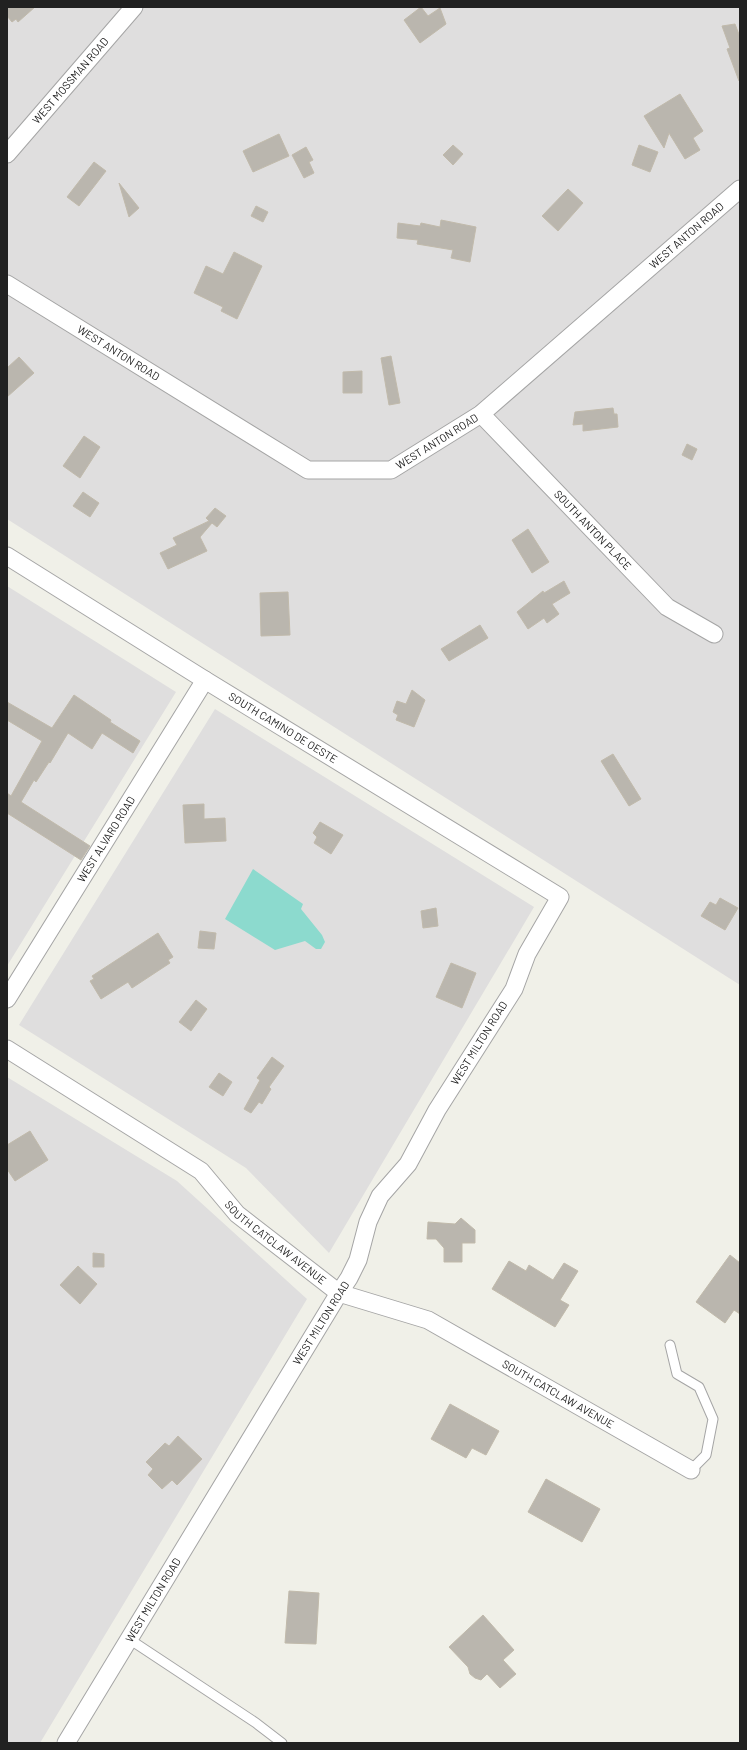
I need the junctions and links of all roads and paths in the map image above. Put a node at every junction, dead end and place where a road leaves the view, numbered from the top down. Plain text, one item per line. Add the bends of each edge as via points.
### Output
1 (134, 7) edge
2 (7, 154) edge
3 (740, 189) edge
4 (7, 284) edge
5 (481, 414) junction
6 (7, 556) edge
7 (714, 634) dead end
8 (205, 680) junction
9 (560, 897) joint
10 (7, 999) edge
11 (7, 1049) edge
12 (339, 1293) junction
13 (670, 1345) dead end
14 (691, 1470) joint
15 (129, 1639) junction
16 (66, 1743) edge
17 (282, 1743) edge

1 - 2 street, WEST MOSSMAN ROAD
3 - 5 street, WEST ANTON ROAD
4 - 5 street, WEST ANTON ROAD via 308,470 391,470
5 - 7 street, SOUTH ANTON PLACE via 667,607
6 - 8 street, SOUTH CAMINO DE OESTE
8 - 9 street, SOUTH CAMINO DE OESTE
8 - 10 street, WEST ALVARO ROAD
9 - 12 street, WEST MILTON ROAD via 527,954 514,989 437,1110 408,1164 380,1196 368,1222 358,1260
11 - 12 street, SOUTH CATCLAW AVENUE via 201,1171 236,1214
12 - 14 street, SOUTH CATCLAW AVENUE via 428,1320
12 - 15 street, WEST MILTON ROAD
13 - 14 lane via 677,1374 699,1387 713,1419 706,1455
15 - 16 street, WEST MILTON ROAD
15 - 17 lane

